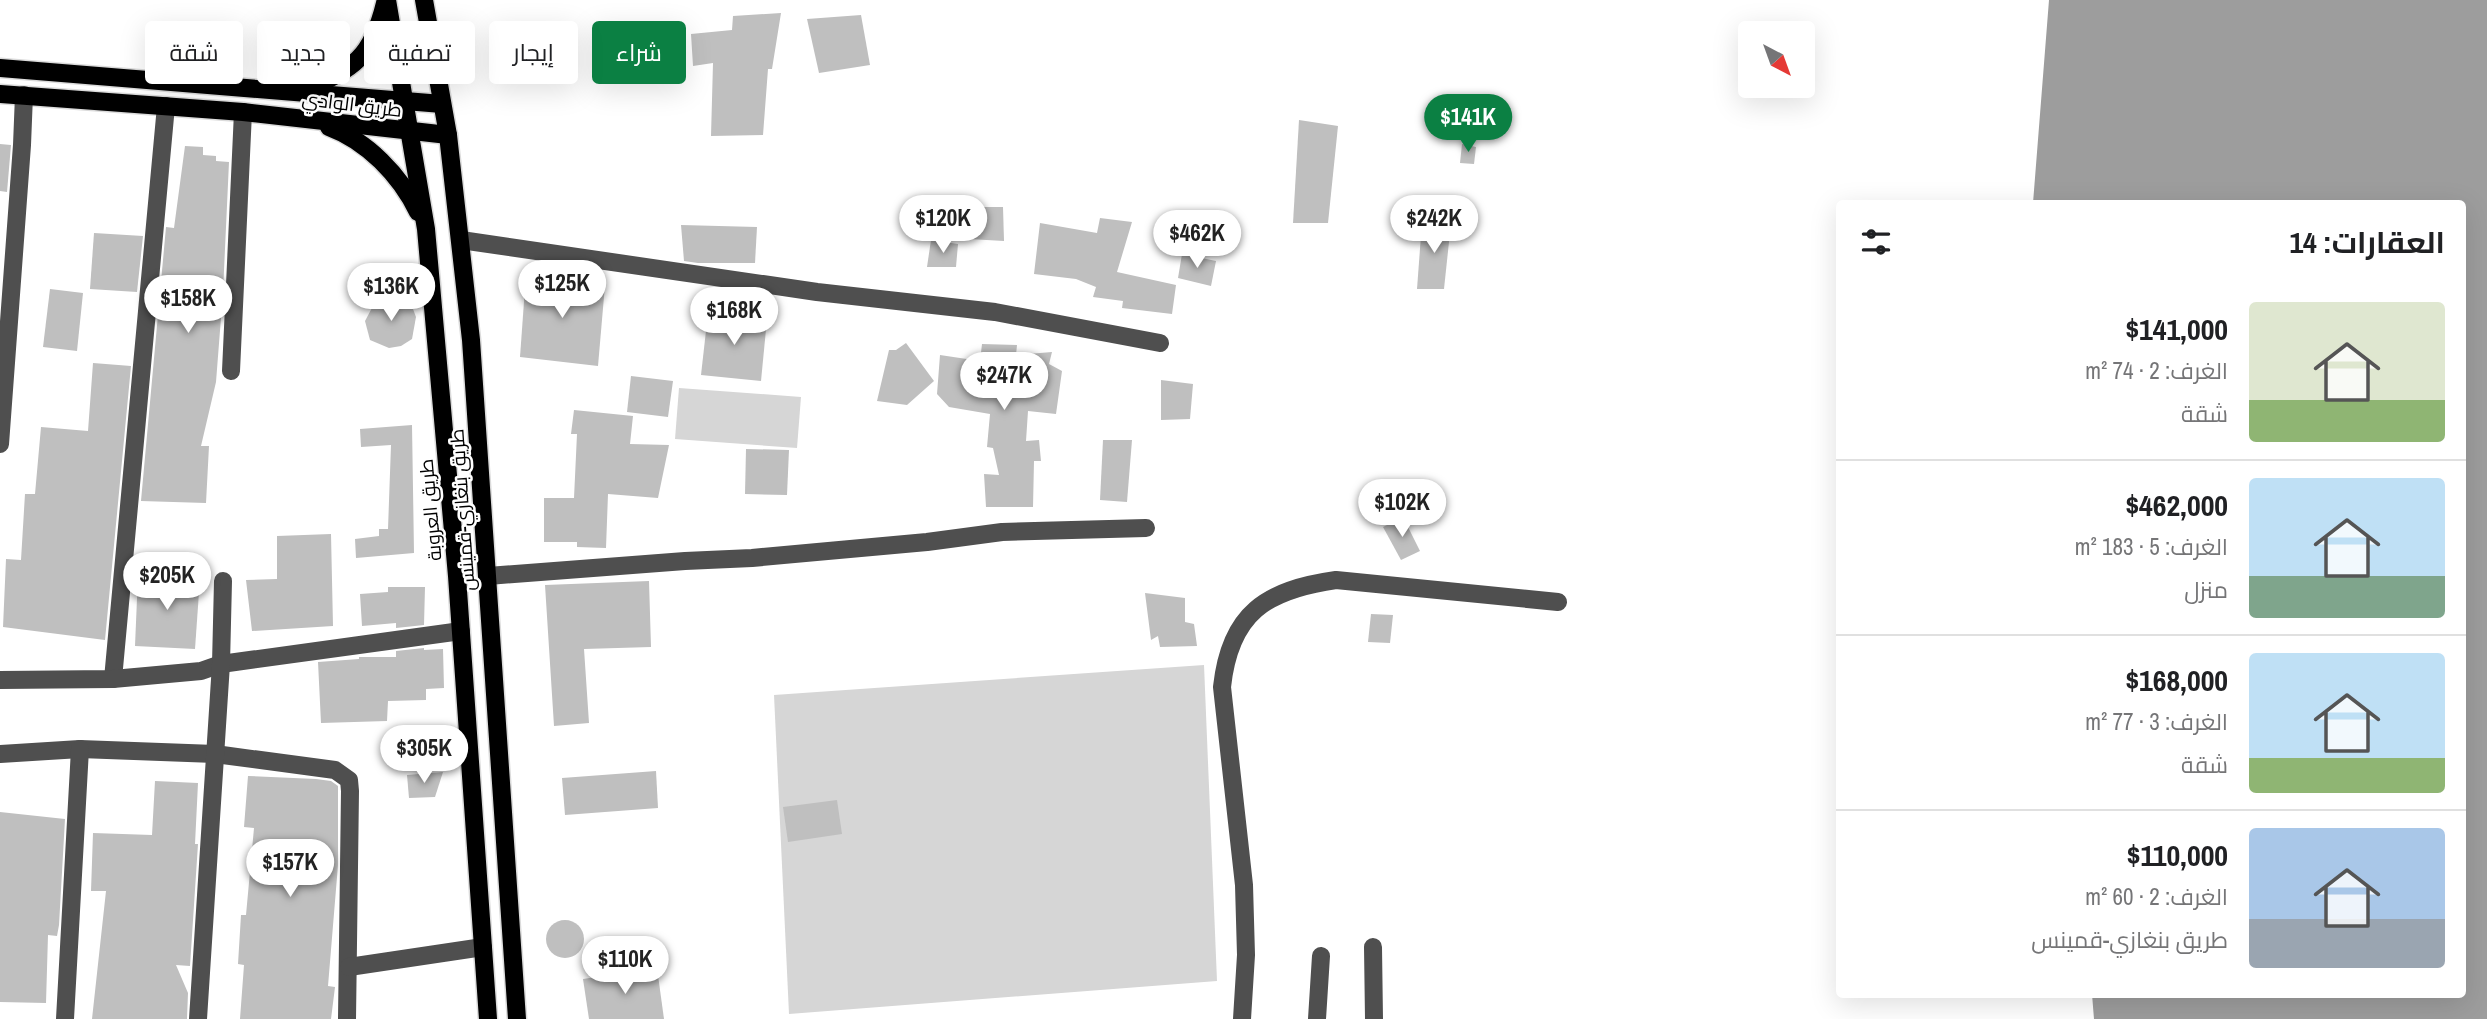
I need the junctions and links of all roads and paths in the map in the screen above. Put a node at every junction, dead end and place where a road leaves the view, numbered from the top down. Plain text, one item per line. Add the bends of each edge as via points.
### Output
1 (386, 0) edge
2 (424, 0) edge
3 (0, 68) edge
4 (300, 91) junction
5 (0, 94) edge
6 (24, 95) junction
7 (405, 102) junction
8 (442, 104) junction
9 (166, 106) junction
10 (243, 112) junction
11 (309, 120) junction
12 (409, 132) junction
13 (448, 135) junction
14 (426, 229) junction
15 (461, 240) junction
16 (1160, 343) dead end
17 (231, 371) dead end
18 (0, 444) edge
19 (1146, 528) dead end
20 (488, 576) junction
21 (223, 581) dead end
22 (1558, 602) dead end
23 (461, 631) junction
24 (221, 664) junction
25 (113, 679) junction
26 (0, 680) edge
27 (80, 749) junction
28 (0, 754) edge
29 (215, 754) junction
30 (483, 947) junction
31 (1373, 947) dead end
32 (1321, 956) dead end
33 (349, 967) junction
34 (65, 1019) edge
35 (198, 1019) edge
36 (347, 1019) edge
37 (488, 1019) edge
38 (517, 1019) edge
39 (1242, 1019) edge
40 (1317, 1019) edge
41 (1374, 1019) edge

1 - 4 main road via 379,31 356,62 333,78
1 - 7 main road, طريق العروبة
2 - 8 main road, طريق بنغازي-قمينس
3 - 4 main road, طريق الوادي
4 - 7 main road, طريق الوادي
5 - 6 main road, طريق الوادي
6 - 9 main road, طريق الوادي
6 - 18 street
7 - 8 main road, طريق الوادي
7 - 12 main road, طريق العروبة
8 - 13 main road, طريق بنغازي-قمينس
9 - 10 main road, طريق الوادي
9 - 25 street
10 - 11 main road, طريق الوادي
10 - 17 street
11 - 12 main road, طريق الوادي
11 - 14 main road via 340,131 368,149 412,199
12 - 13 main road, طريق الوادي
12 - 14 main road, طريق العروبة
13 - 15 main road, طريق بنغازي-قمينس
14 - 23 main road, طريق العروبة
15 - 16 street via 817,292 995,312
15 - 20 main road, طريق بنغازي-قمينس
19 - 20 street via 1002,532 752,558
20 - 38 main road, طريق بنغازي-قمينس
21 - 24 street
22 - 39 street via 1336,580 1300,585 1275,597 1238,628 1225,662 1222,687 1244,885
23 - 24 street
23 - 30 main road, طريق العروبة
24 - 25 street via 201,671
24 - 29 street
25 - 26 street
27 - 28 street
27 - 29 street
27 - 34 street
29 - 33 street via 335,770 349,780
29 - 35 street
30 - 33 street
30 - 37 main road, طريق العروبة
31 - 41 street
32 - 40 street
33 - 36 street

